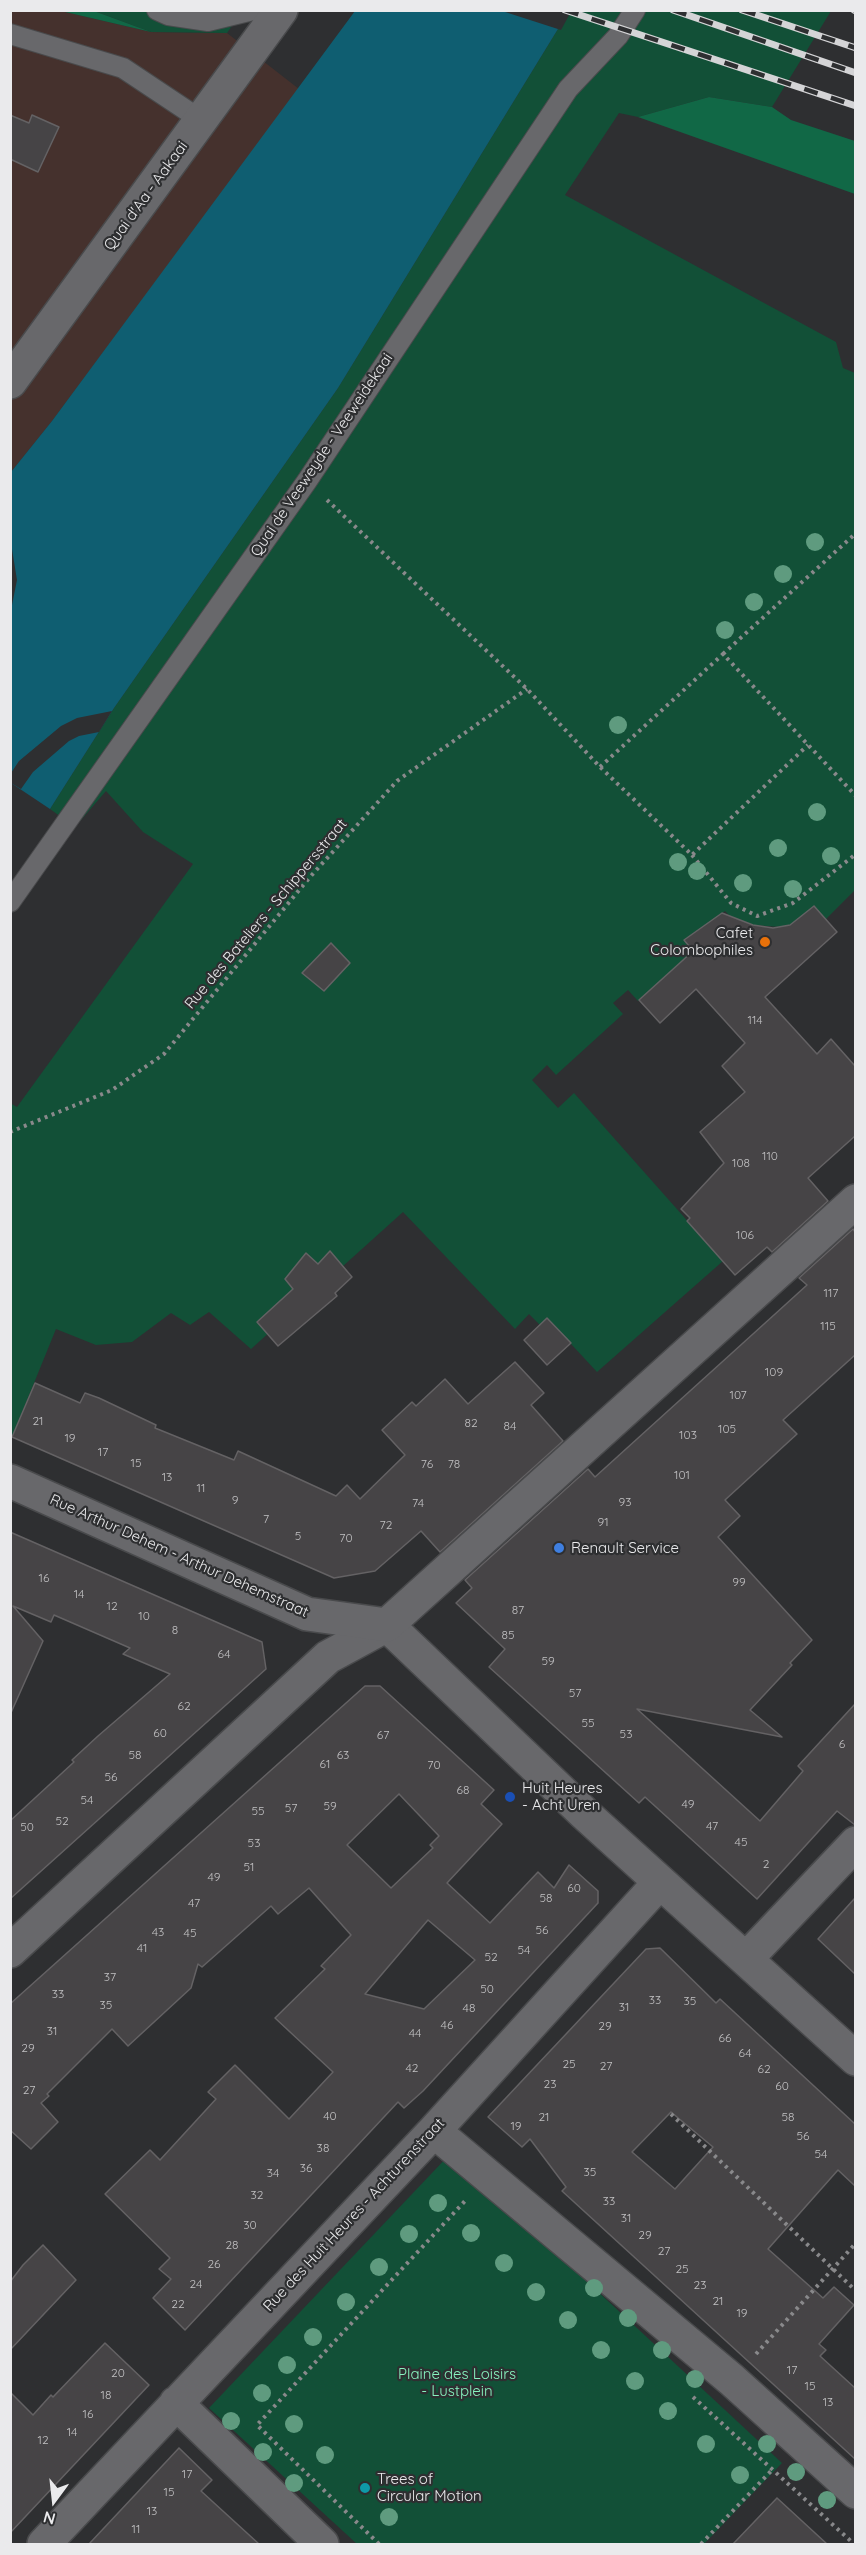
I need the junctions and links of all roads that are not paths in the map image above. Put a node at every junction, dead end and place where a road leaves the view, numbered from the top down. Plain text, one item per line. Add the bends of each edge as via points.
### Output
1 (157, 10) edge
2 (253, 10) edge
3 (281, 10) edge
4 (635, 10) edge
5 (10, 34) edge
6 (201, 120) junction
7 (10, 382) edge
8 (10, 902) edge
9 (855, 1201) edge
10 (10, 1481) edge
11 (387, 1625) junction
12 (855, 1843) edge
13 (660, 1882) junction
14 (10, 1952) edge
15 (747, 1958) junction
16 (855, 2059) edge
17 (434, 2131) junction
18 (176, 2403) junction
19 (855, 2492) edge
20 (44, 2544) edge
21 (322, 2544) edge

1 - 2 lane via 208,21
3 - 6 street, Quai d'Aa - Aakaai
4 - 8 lane, Quai de Veeweyde - Veeweidekaai via 618,36 568,89 307,481
5 - 6 lane via 123,68
6 - 7 street, Quai d'Aa - Aakaai
9 - 11 street
10 - 11 street, Rue Arthur Dehem - Arthur Dehemstraat via 307,1614
11 - 13 street
11 - 14 street via 328,1657
12 - 15 street
13 - 15 street
13 - 17 street, Rue des Huit Heures - Achturenstraat
15 - 16 street
17 - 18 street, Rue des Huit Heures - Achturenstraat
17 - 19 street via 732,2380
18 - 20 street, Rue des Huit Heures - Achturenstraat
18 - 21 street

